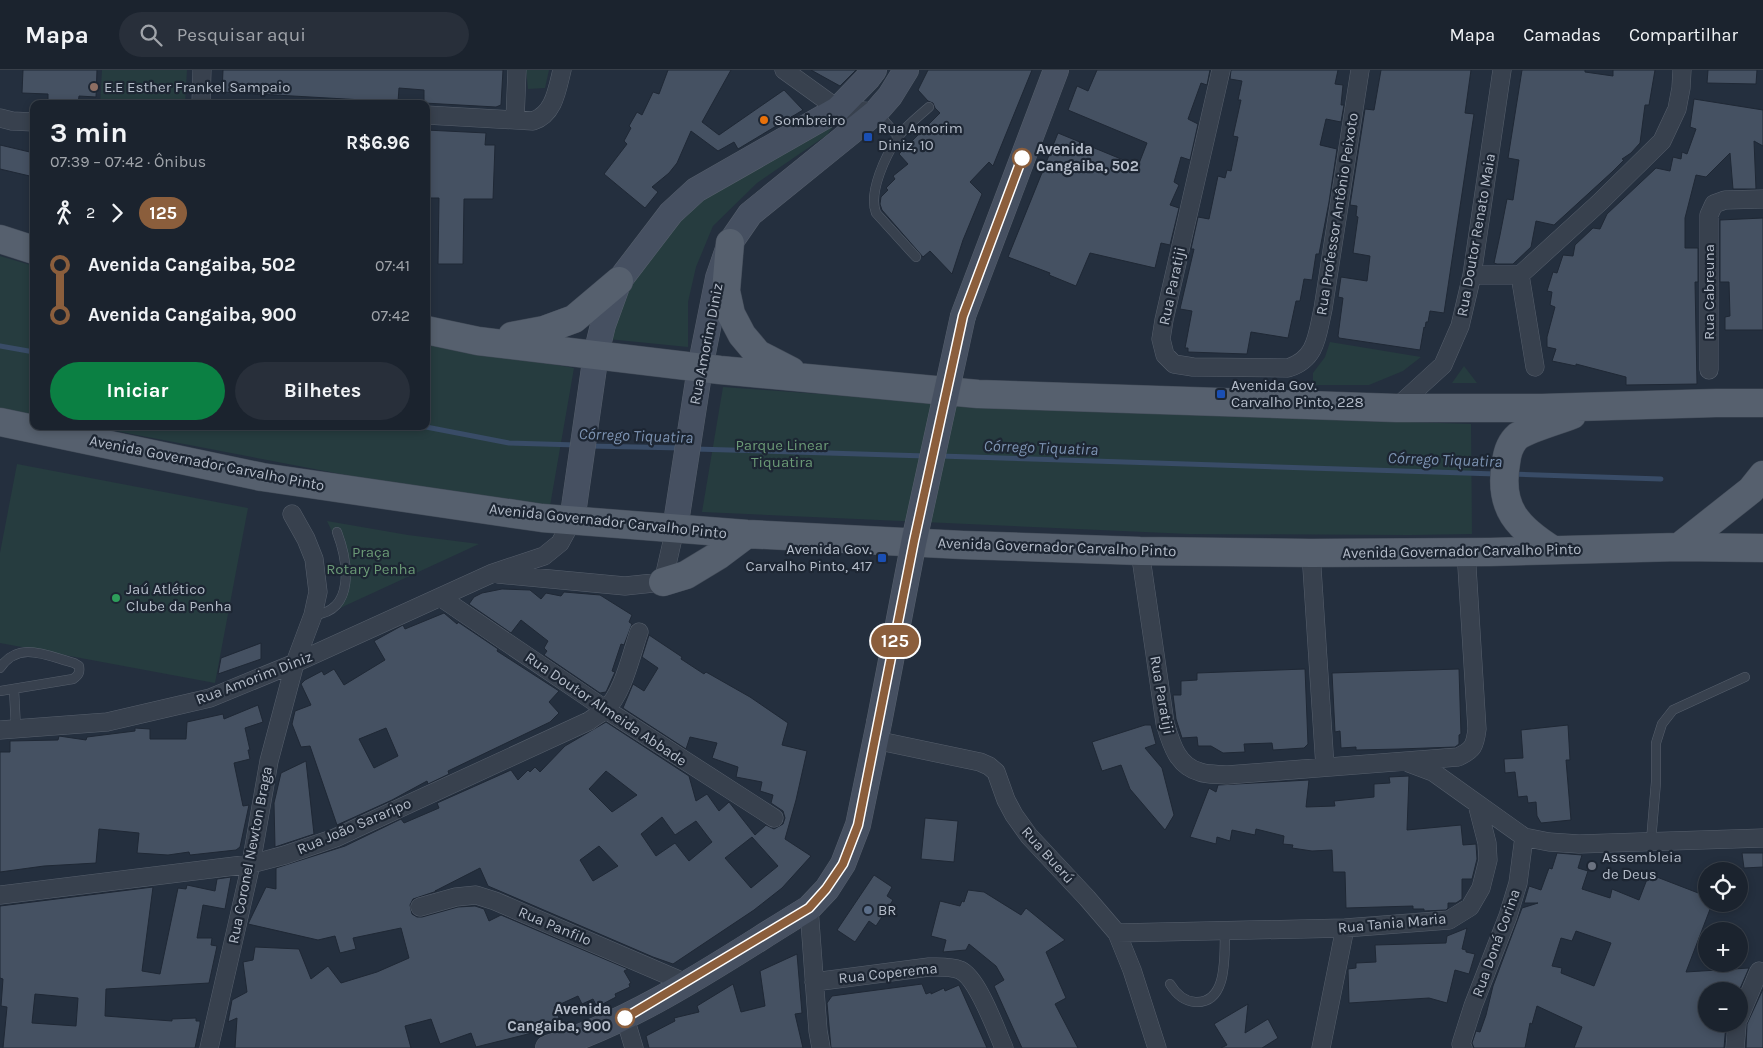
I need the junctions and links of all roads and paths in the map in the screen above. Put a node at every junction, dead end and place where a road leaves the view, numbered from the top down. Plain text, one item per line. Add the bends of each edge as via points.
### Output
1 (202, 70) edge
2 (516, 70) edge
3 (562, 70) edge
4 (784, 70) edge
5 (874, 70) edge
6 (906, 70) edge
7 (1056, 70) edge
8 (1221, 70) edge
9 (1360, 70) edge
10 (1502, 70) edge
11 (1682, 70) edge
12 (201, 100) edge
13 (928, 107) dead end
14 (838, 109) junction
15 (876, 112) junction
16 (430, 115) edge
17 (0, 118) edge
18 (515, 120) junction
19 (30, 122) edge
20 (898, 136) junction
21 (1763, 199) edge
22 (0, 239) edge
23 (730, 243) junction
24 (30, 249) edge
25 (916, 257) dead end
26 (1472, 275) junction
27 (1520, 275) junction
28 (619, 281) junction
29 (430, 331) edge
30 (478, 340) junction
31 (1308, 356) joint
32 (595, 361) junction
33 (1535, 367) dead end
34 (1709, 370) dead end
35 (803, 377) junction
36 (698, 378) junction
37 (1716, 403) junction
38 (1763, 403) edge
39 (1594, 406) junction
40 (1396, 408) junction
41 (1763, 416) edge
42 (0, 422) edge
43 (30, 428) edge
44 (38, 430) edge
45 (1763, 475) edge
46 (574, 510) junction
47 (292, 514) dead end
48 (675, 529) junction
49 (337, 532) dead end
50 (1763, 532) edge
51 (747, 534) junction
52 (1678, 547) junction
53 (1708, 547) junction
54 (1763, 548) edge
55 (1553, 550) junction
56 (1140, 551) junction
57 (1311, 552) junction
58 (1466, 552) junction
59 (493, 573) junction
60 (663, 582) junction
61 (440, 597) junction
62 (312, 615) junction
63 (639, 632) dead end
64 (295, 663) junction
65 (0, 668) edge
66 (1745, 677) dead end
67 (14, 689) junction
68 (0, 691) edge
69 (606, 710) junction
70 (8, 730) edge
71 (877, 732) junction
72 (1403, 760) junction
73 (1325, 767) junction
74 (1477, 804) junction
75 (774, 818) dead end
76 (1524, 837) junction
77 (1763, 838) edge
78 (1651, 841) junction
79 (250, 864) junction
80 (0, 895) edge
81 (420, 907) dead end
82 (809, 908) junction
83 (1345, 928) junction
84 (1225, 931) junction
85 (1117, 933) junction
86 (1759, 971) dead end
87 (814, 982) junction
88 (686, 983) junction
89 (1170, 984) dead end
90 (1748, 997) edge
91 (625, 1018) junction
92 (1736, 1032) edge
93 (1461, 1047) edge
94 (209, 1048) edge
95 (548, 1048) edge
96 (634, 1048) edge
97 (821, 1048) edge
98 (1004, 1048) edge
99 (1157, 1048) edge
100 (1321, 1048) edge
101 (1735, 1048) edge

1 - 12 street
2 - 18 street
3 - 18 street via 554,99 542,118
4 - 14 street
5 - 14 main road, Rua Amorim Diniz
6 - 15 main road, Rua Amorim Diniz
7 - 71 main road, bridge via 963,316
8 - 31 street, Rua Paratiji via 1164,320 1161,339 1165,355 1174,364 1193,367 1260,368 1288,368 1299,365
9 - 31 street, Rua Professor Antônio Peixoto via 1323,309 1315,345
10 - 26 street, Rua Doutor Renato Maia
11 - 27 street via 1677,109 1662,141
13 - 20 lane
14 - 15 street
14 - 28 main road, Rua Amorim Diniz via 696,190 671,213
15 - 20 lane
15 - 23 main road, Rua Amorim Diniz via 750,214
16 - 18 street
17 - 19 street
20 - 25 lane via 877,182 873,206
21 - 34 street, Rua Cabreuna via 1725,200 1714,204 1709,215
22 - 24 main road
23 - 35 main road via 726,292 731,314 742,335 758,354
23 - 36 main road, Rua Amorim Diniz via 718,278
26 - 27 street
26 - 40 street, Rua Doutor Renato Maia via 1460,326 1443,365
27 - 33 street
28 - 30 main road via 574,319 558,326
28 - 32 main road, Rua Amorim Diniz
29 - 30 main road
30 - 32 main road
32 - 36 main road
32 - 46 main road, Rua Amorim Diniz
35 - 36 main road
35 - 40 main road via 978,394
36 - 48 main road, Rua Amorim Diniz
37 - 38 main road
37 - 39 main road
37 - 41 main road
39 - 40 main road
39 - 55 main road via 1518,436 1508,450 1503,479 1509,508 1533,538
42 - 43 main road, Avenida Governador Carvalho Pinto
44 - 46 main road, Avenida Governador Carvalho Pinto via 262,477
45 - 52 main road via 1752,490
46 - 48 main road, Avenida Governador Carvalho Pinto
46 - 59 street, Rua Amorim Diniz via 560,543 552,551
47 - 62 street, Rua Coronel Newton Braga via 314,559 318,592
48 - 51 main road, Avenida Governador Carvalho Pinto
48 - 60 street, Rua Amorim Diniz
49 - 62 lane via 346,563 344,591 332,610
50 - 53 main road
51 - 56 main road, Avenida Governador Carvalho Pinto
51 - 60 main road via 686,575
52 - 53 main road, Avenida Governador Carvalho Pinto
52 - 55 main road, Avenida Governador Carvalho Pinto
53 - 54 main road, Avenida Governador Carvalho Pinto
55 - 58 main road, Avenida Governador Carvalho Pinto
56 - 57 main road, Avenida Governador Carvalho Pinto
56 - 73 street, Rua Paratiji via 1165,723 1173,750 1184,764 1199,772 1227,774
57 - 58 main road, Avenida Governador Carvalho Pinto
57 - 73 street
58 - 72 street via 1477,730 1475,742 1470,752 1458,757
59 - 60 street, Rua Amorim Diniz via 625,586
59 - 61 street, Rua Amorim Diniz
61 - 64 street, Rua Amorim Diniz
61 - 69 street, Rua Doutor Almeida Abbade
62 - 64 street, Rua Coronel Newton Braga
63 - 69 street, Rua João Sararipo via 621,683
64 - 70 street, Rua Amorim Diniz via 210,698 107,722
64 - 79 street, Rua Coronel Newton Braga via 269,761
65 - 67 lane via 10,656 23,651 79,666 78,676 73,679
66 - 78 lane via 1673,710 1662,724 1656,743
67 - 68 lane
67 - 70 lane
69 - 75 street, Rua Doutor Almeida Abbade
69 - 79 street, Rua João Sararipo via 589,721 335,838
71 - 82 main road via 858,825 843,864
71 - 85 street, Rua Buerú via 989,766 996,772 1014,815 1029,836
72 - 73 street, Rua Paratiji
72 - 74 street via 1433,772
74 - 76 street
74 - 83 street, Rua Tania Maria via 1488,860 1481,888 1470,907 1449,920
76 - 78 street via 1579,844
76 - 93 street, Rua Doná Corina via 1518,884
77 - 78 street
79 - 80 street, Rua João Sararipo
79 - 94 street, Rua Coronel Newton Braga
81 - 88 street, Rua Panfilo via 456,896 476,895 495,900
82 - 87 street
82 - 88 main road
83 - 84 street, Rua Tania Maria
83 - 100 street
84 - 85 street, Rua Tania Maria
84 - 89 lane via 1222,979 1213,996 1194,1002 1175,993
85 - 99 street, Rua Buerú
86 - 90 street
87 - 97 street
87 - 98 street, Rua Coperema via 929,967 961,970 974,982
88 - 91 main road
91 - 95 main road
91 - 96 street
92 - 101 street

